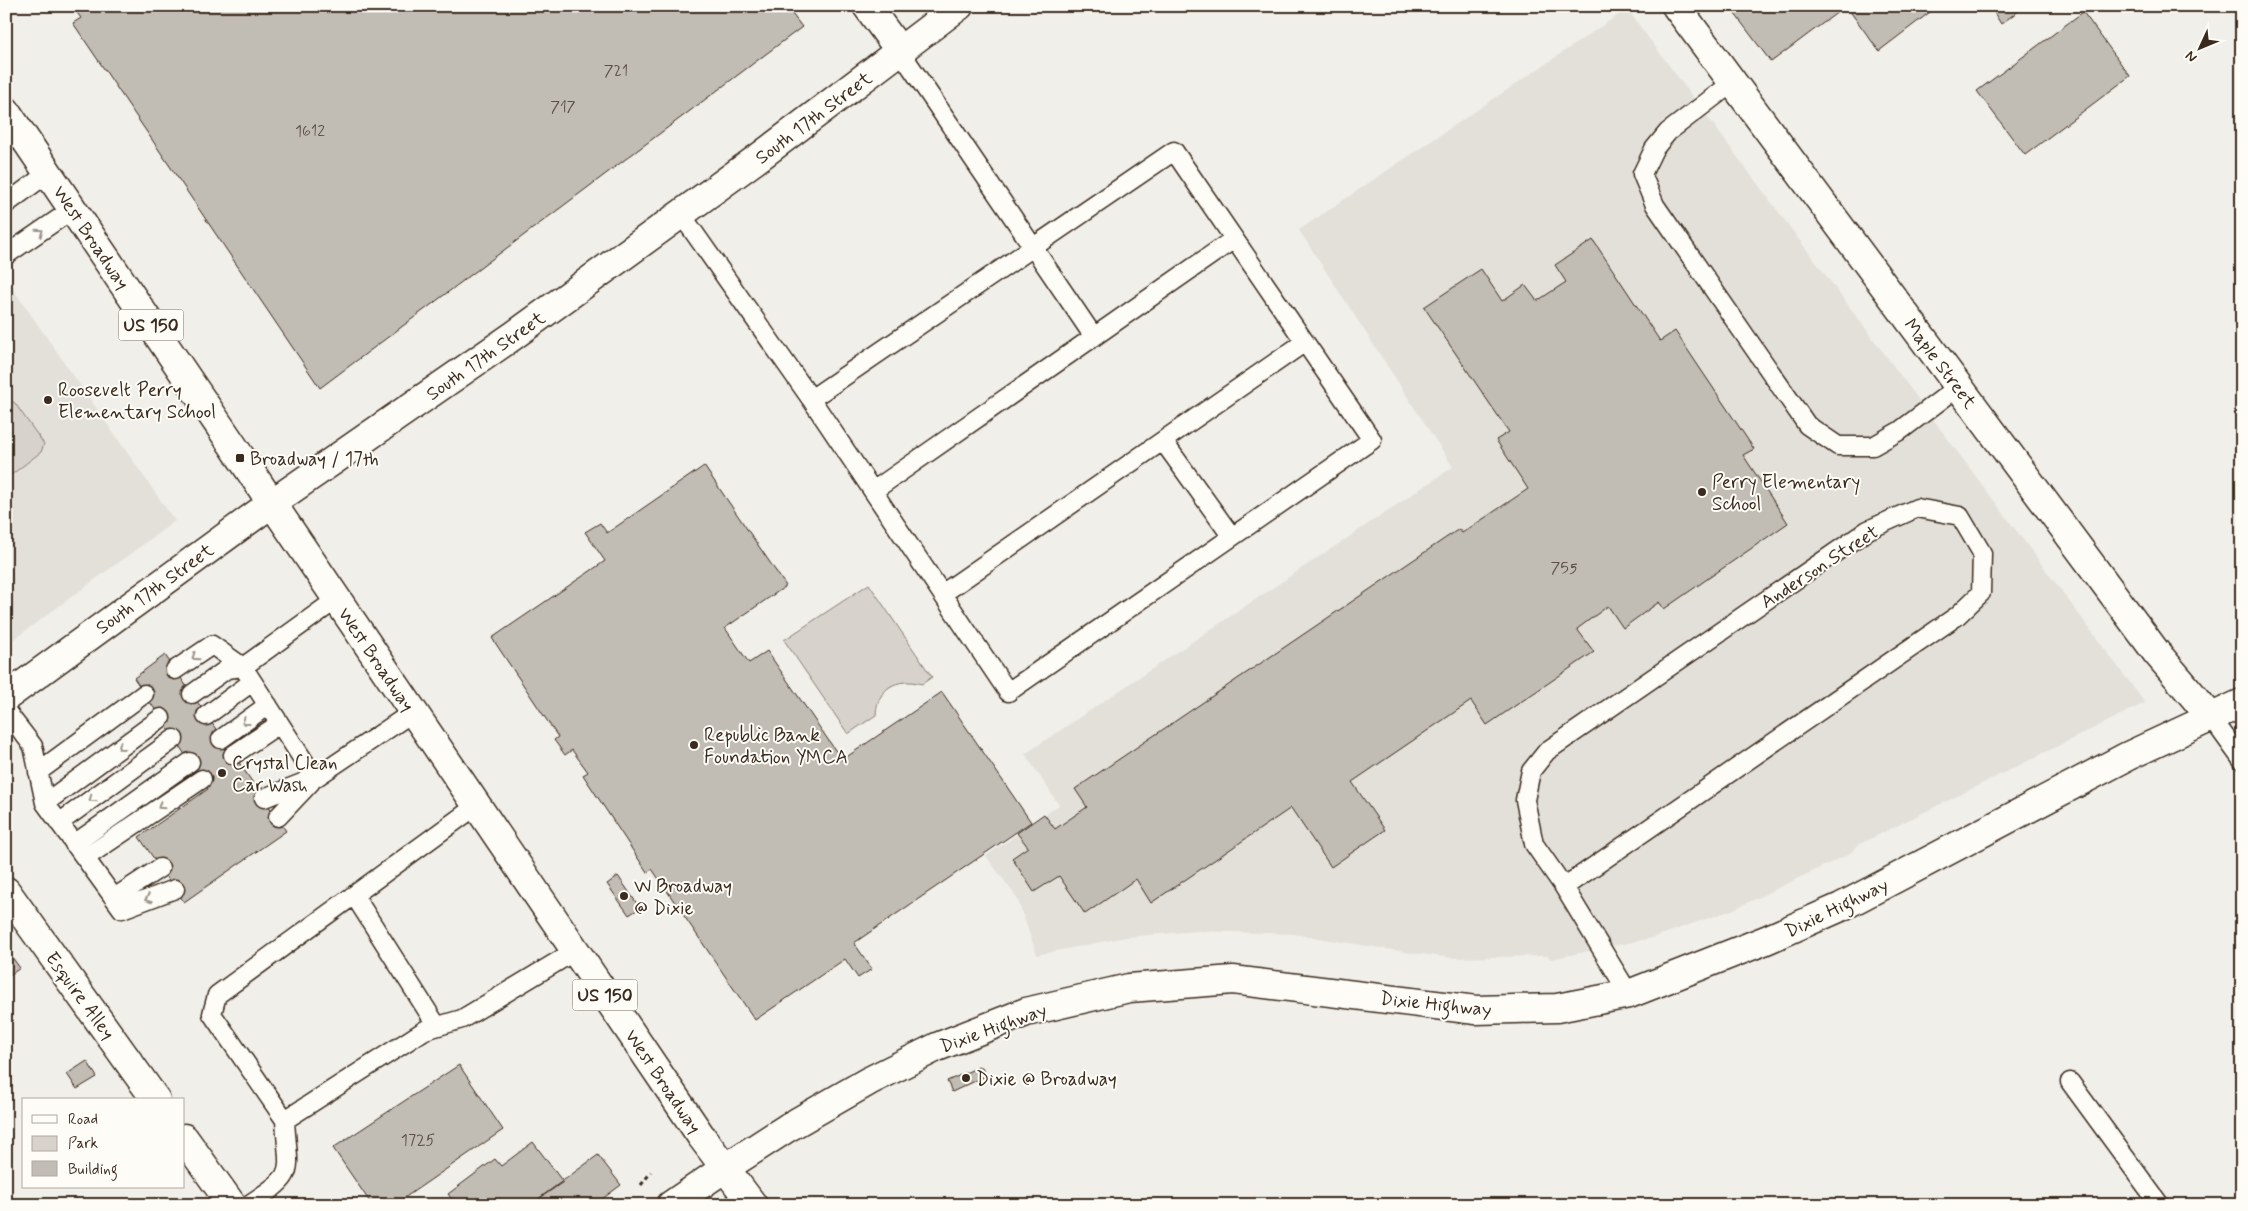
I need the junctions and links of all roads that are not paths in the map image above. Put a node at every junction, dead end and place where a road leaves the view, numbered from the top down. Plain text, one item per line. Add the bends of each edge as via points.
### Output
1 (867, 6) edge
2 (959, 6) edge
3 (1676, 6) edge
4 (900, 51) junction
5 (1732, 83) junction
6 (6, 111) edge
7 (48, 173) junction
8 (6, 204) edge
9 (73, 209) junction
10 (681, 214) junction
11 (1234, 239) junction
12 (1033, 247) junction
13 (6, 255) edge
14 (1094, 337) junction
15 (1305, 342) junction
16 (1958, 387) junction
17 (811, 398) junction
18 (1163, 441) junction
19 (873, 491) junction
20 (272, 503) junction
21 (1232, 537) junction
22 (942, 594) junction
23 (337, 599) junction
24 (243, 667) junction
25 (175, 670) dead end
26 (252, 682) junction
27 (144, 694) dead end
28 (192, 694) dead end
29 (6, 697) edge
30 (2242, 703) edge
31 (268, 705) junction
32 (6, 711) edge
33 (413, 712) junction
34 (206, 716) dead end
35 (2211, 717) junction
36 (161, 718) dead end
37 (279, 724) junction
38 (174, 739) dead end
39 (221, 739) dead end
40 (233, 755) dead end
41 (2242, 760) edge
42 (190, 762) dead end
43 (38, 772) junction
44 (314, 778) junction
45 (202, 779) dead end
46 (264, 798) dead end
47 (45, 803) junction
48 (476, 806) junction
49 (278, 817) dead end
50 (59, 823) junction
51 (74, 844) junction
52 (85, 858) junction
53 (160, 868) dead end
54 (1564, 887) junction
55 (175, 889) dead end
56 (6, 891) edge
57 (354, 895) junction
58 (118, 903) junction
59 (575, 951) junction
60 (1629, 994) junction
61 (438, 1026) junction
62 (2070, 1082) dead end
63 (155, 1098) edge
64 (285, 1120) junction
65 (185, 1139) edge
66 (725, 1168) junction
67 (232, 1205) edge
68 (248, 1205) edge
69 (672, 1205) edge
70 (753, 1205) edge
71 (2160, 1205) edge

1 - 4 street
2 - 4 street, South 17th Street
3 - 5 street, Maple Street
4 - 10 street, South 17th Street
4 - 12 lane
5 - 16 street, Maple Street
5 - 16 lane via 1668,132 1654,149 1642,174 1655,205 1807,424 1838,446 1873,446 1901,430
6 - 7 street, West Broadway / US 150
7 - 8 lane
7 - 9 street, West Broadway / US 150
13 -> 9 lane
9 - 20 street, West Broadway / US 150
10 - 17 lane
10 - 20 street, South 17th Street via 513,336
11 - 12 lane via 1174,151
11 - 14 lane
11 - 15 lane
12 - 14 lane
12 - 17 lane
14 - 19 lane
15 - 18 lane
15 - 21 lane via 1372,440
16 - 35 street, Maple Street via 2156,652
17 - 19 lane
18 - 21 lane
18 - 22 lane
19 - 22 lane
20 - 23 street, West Broadway / US 150
20 - 29 street, South 17th Street
21 - 22 lane via 1008,692
23 - 24 lane
23 - 33 street, West Broadway / US 150
24 -> 25 lane via 212,645
24 - 26 lane
24 - 28 lane via 227,669
26 - 31 lane
26 - 34 lane
27 - 43 lane
30 - 35 street, Dixie Highway
31 - 37 lane
31 -> 39 lane
32 - 43 lane via 33,746
33 - 44 lane
33 - 48 street, West Broadway / US 150
35 - 41 lane
35 - 60 street, Dixie Highway via 2128,756 1841,907
36 -> 47 lane
37 - 40 lane
37 - 44 lane
38 -> 50 lane
42 - 51 lane
43 - 47 lane
44 - 46 lane
44 - 49 lane
45 -> 52 lane
47 - 50 lane
48 - 57 lane
48 - 59 street, West Broadway / US 150
50 - 51 lane
51 - 52 lane
52 - 58 lane
53 - 58 lane
54 - 54 lane, Anderson Street via 1534,844 1524,800 1532,771 1547,751 1868,530 1917,508 1960,516 1982,553 1981,592 1957,616
54 - 60 lane, Anderson Street
55 -> 58 lane
56 - 63 street, Esquire Alley
57 - 61 lane
57 - 64 lane via 217,995 212,1008 212,1014
59 - 61 lane via 462,1019
59 - 66 street, West Broadway / US 150
60 - 66 street, Dixie Highway via 1557,1008 1476,1010 1233,980 1130,988 1026,1012 937,1047 869,1081
61 - 64 lane via 425,1030
62 - 71 lane
64 - 68 lane via 290,1159 288,1173 276,1187
65 - 67 street
66 - 69 street, Dixie Highway
66 - 70 street, West Broadway / US 150

